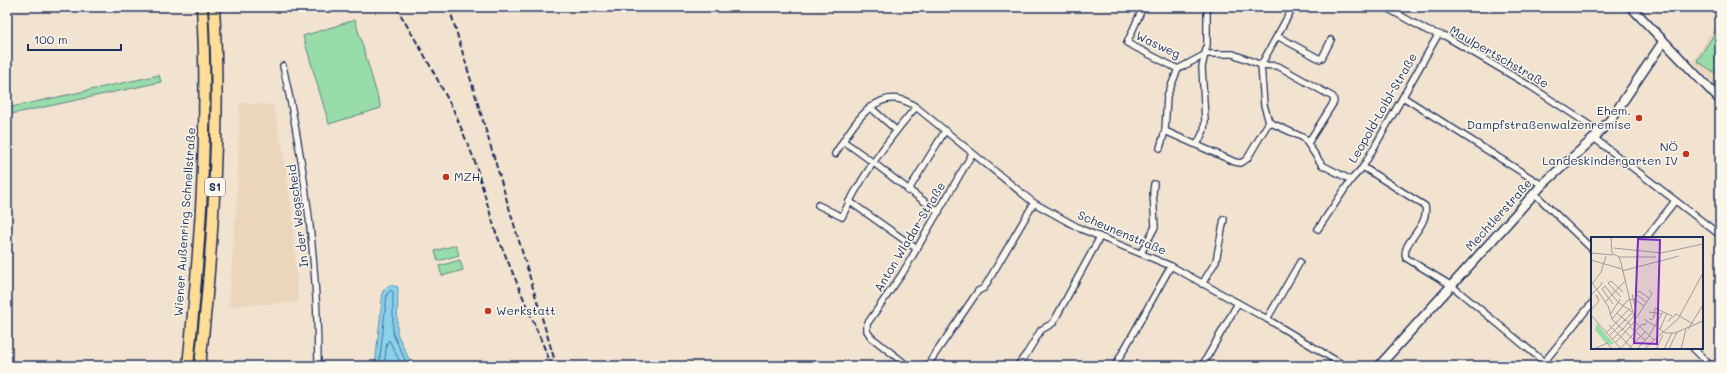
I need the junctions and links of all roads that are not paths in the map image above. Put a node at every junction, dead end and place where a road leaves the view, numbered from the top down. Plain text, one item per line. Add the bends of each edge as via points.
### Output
1 (202, 7) edge
2 (214, 7) edge
3 (1143, 7) edge
4 (1207, 7) edge
5 (1292, 7) edge
6 (1385, 7) edge
7 (1631, 7) edge
8 (1438, 35) junction
9 (1277, 36) junction
10 (1331, 40) dead end
11 (1662, 42) junction
12 (1206, 54) junction
13 (1261, 65) junction
14 (283, 66) dead end
15 (1178, 69) junction
16 (1403, 97) junction
17 (1720, 100) edge
18 (870, 107) junction
19 (916, 107) junction
20 (1269, 122) junction
21 (896, 130) junction
22 (1164, 130) junction
23 (945, 131) junction
24 (1597, 135) junction
25 (843, 141) junction
26 (1308, 143) junction
27 (1197, 145) junction
28 (1160, 148) dead end
29 (835, 154) dead end
30 (972, 154) junction
31 (873, 161) junction
32 (1363, 167) junction
33 (1351, 180) junction
34 (1154, 184) dead end
35 (1542, 186) junction
36 (908, 191) junction
37 (1535, 194) junction
38 (850, 201) junction
39 (1675, 201) junction
40 (1034, 203) junction
41 (818, 205) dead end
42 (939, 212) junction
43 (1224, 219) dead end
44 (1318, 229) dead end
45 (1720, 235) edge
46 (1100, 237) junction
47 (1647, 237) edge
48 (1591, 248) edge
49 (917, 249) junction
50 (1141, 254) junction
51 (1300, 262) dead end
52 (1171, 266) junction
53 (1202, 284) junction
54 (1452, 286) junction
55 (1238, 303) junction
56 (1591, 304) edge
57 (1267, 319) junction
58 (1694, 349) edge
59 (1545, 365) edge
60 (188, 366) edge
61 (200, 366) edge
62 (318, 366) edge
63 (908, 366) edge
64 (928, 366) edge
65 (1017, 366) edge
66 (1115, 366) edge
67 (1202, 366) edge
68 (1345, 366) edge
69 (1379, 366) edge
70 (1711, 366) edge

1 - 60 highway, Wiener Außenring Schnellstraße / S1 via 204,174
2 - 61 highway, S1 via 217,82 216,179
3 - 15 street, Wasweg via 1127,43
4 - 12 street
5 - 9 street
6 - 8 street, Maulpertschstraße
7 - 11 street
8 - 16 street, Leopold-Loibl-Straße
8 - 24 street, Maulpertschstraße via 1445,36 1530,86
9 - 10 street via 1320,59
9 - 13 street
11 - 17 street
11 - 24 street, Mechtlerstraße via 1621,106
12 - 13 street, Wasweg via 1233,54
12 - 15 street, Wasweg
12 - 27 street via 1202,67 1205,121
13 - 20 street via 1264,105
13 - 26 street, Wasweg via 1278,66 1334,98 1334,102
14 - 62 street, In der Wegscheid via 302,156 311,227 316,280
15 - 22 street via 1167,96
16 - 32 street, Leopold-Loibl-Straße
16 - 35 street
18 - 19 street, Scheunenstraße via 888,99 904,100
18 - 21 street
18 - 25 street
19 - 21 street
19 - 23 street, Scheunenstraße
20 - 26 street via 1304,138
20 - 27 street via 1247,159 1241,163
21 - 31 street
22 - 27 street
22 - 28 street
23 - 30 street, Scheunenstraße
23 - 36 street
24 - 35 street, Mechtlerstraße
24 - 39 street, Maulpertschstraße via 1610,151
25 - 29 street
25 - 31 street
26 - 33 street via 1322,165
30 - 40 street, Scheunenstraße
30 - 42 street, Anton Wladar-Straße
31 - 36 street
31 - 38 street
32 - 33 street, Leopold-Loibl-Straße
32 - 54 street via 1424,205 1425,219 1405,249 1405,256
33 - 44 street, Leopold-Loibl-Straße
34 - 50 street via 1155,227
35 - 37 street, Mechtlerstraße
36 - 42 street
37 - 48 street
37 - 54 street, Mechtlerstraße
38 - 41 street via 842,217
38 - 49 street
39 - 45 street, Maulpertschstraße
39 - 47 street
40 - 46 street, Scheunenstraße
40 - 64 street via 984,288 978,291
42 - 49 street, Anton Wladar-Straße
43 - 53 street via 1216,262
46 - 50 street, Scheunenstraße
46 - 65 street via 1053,323 1041,330
49 - 63 street, Anton Wladar-Straße via 867,324 867,331 871,337
50 - 52 street, Scheunenstraße
51 - 57 street
52 - 53 street, Scheunenstraße
52 - 66 street
53 - 55 street, Scheunenstraße
54 - 59 street
54 - 69 street, Mechtlerstraße
55 - 57 street, Scheunenstraße
55 - 67 street
56 - 59 street
57 - 68 street, Scheunenstraße
58 - 70 street

